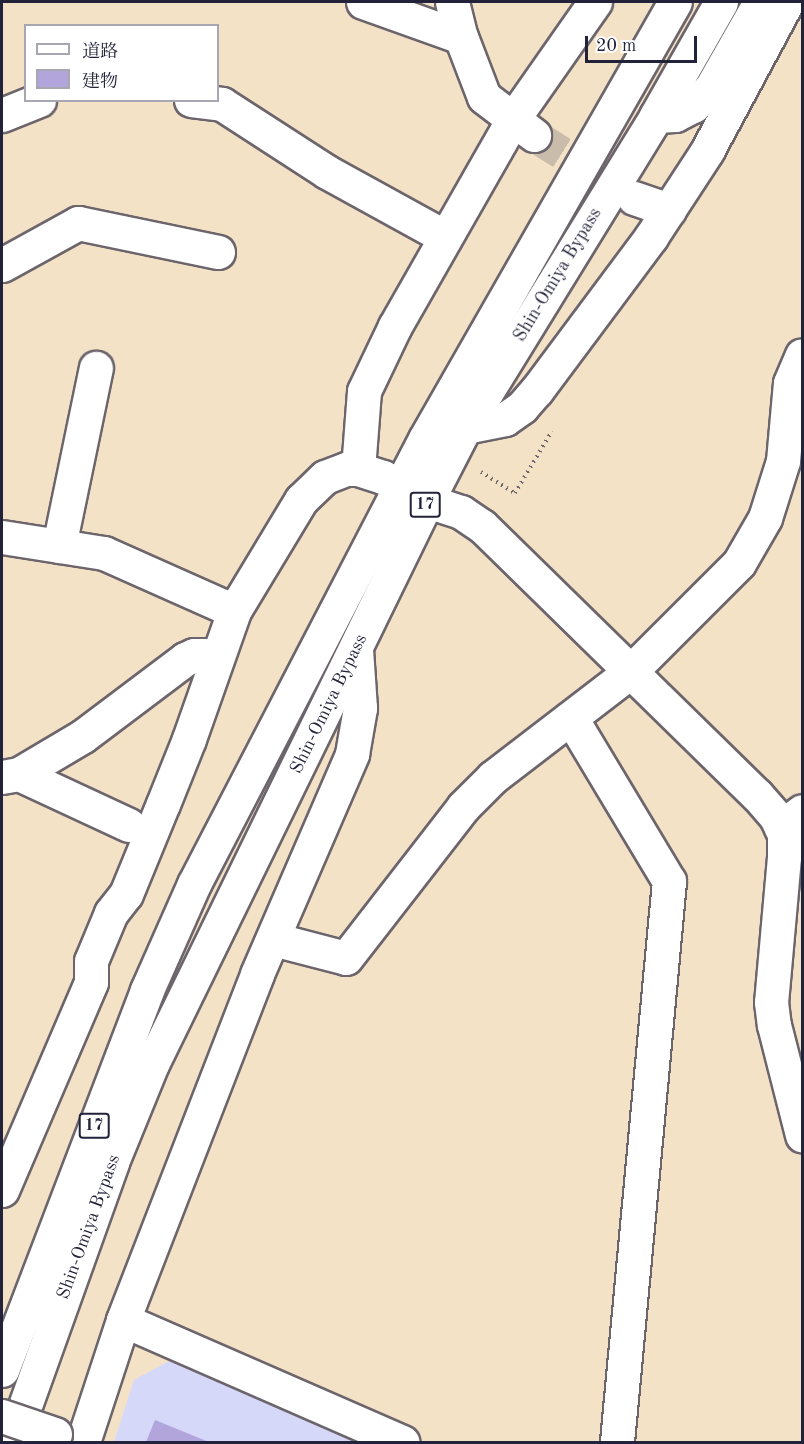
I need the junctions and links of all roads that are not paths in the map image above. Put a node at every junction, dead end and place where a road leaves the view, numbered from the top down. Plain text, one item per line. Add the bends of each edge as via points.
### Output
1 (363, 2) edge
2 (452, 2) edge
3 (595, 2) edge
4 (675, 2) edge
5 (721, 2) edge
6 (783, 4) edge
7 (461, 38) junction
8 (34, 102) edge
9 (207, 102) edge
10 (2, 115) edge
11 (656, 116) junction
12 (523, 127) junction
13 (634, 198) tunnel mouth
14 (669, 210) junction
15 (445, 237) junction
16 (218, 252) dead end
17 (2, 265) edge
18 (802, 355) edge
19 (96, 368) dead end
20 (465, 427) junction
21 (358, 469) junction
22 (414, 493) junction
23 (2, 537) edge
24 (59, 546) junction
25 (234, 610) junction
26 (356, 649) junction
27 (217, 655) junction
28 (630, 672) junction
29 (571, 718) junction
30 (10, 775) edge
31 (792, 820) edge
32 (129, 825) dead end
33 (273, 939) junction
34 (802, 1135) edge
35 (2, 1190) edge
36 (123, 1320) junction
37 (2, 1370) edge
38 (2, 1416) edge
39 (72, 1440) edge
40 (12, 1443) edge
41 (402, 1443) edge
42 (617, 1443) edge

1 - 7 main road
2 - 7 main road
3 - 12 main road
4 - 22 main road, Shin-Omiya Bypass / 17
5 - 11 main road, Shin-Omiya Bypass / 17
6 - 11 main road via 693,106 675,115
6 - 14 main road via 707,151
7 - 12 main road via 484,97
8 - 10 main road
9 - 15 main road via 222,104 327,172
11 - 20 main road, Shin-Omiya Bypass / 17
12 - 15 main road
13 - 14 main road
14 - 20 main road via 522,407 505,418
15 - 21 main road via 364,391
16 - 17 main road via 78,223
18 - 28 main road via 790,383 783,461 765,518 739,563
19 - 24 main road
20 - 22 main road, Shin-Omiya Bypass / 17
21 - 22 main road
21 - 25 main road via 325,477 308,492 288,518
22 - 26 main road, Shin-Omiya Bypass / 17
22 - 28 main road via 461,512 482,526
22 - 37 main road, Shin-Omiya Bypass / 17 via 194,884 98,1116
23 - 24 main road
24 - 25 main road via 104,553
25 - 27 main road
26 - 33 main road via 360,708 352,754
26 - 40 main road, Shin-Omiya Bypass / 17 via 152,1064 112,1162
27 - 30 main road via 184,659 83,736
27 - 35 main road via 189,739 126,894 111,913 91,961 91,982
28 - 29 main road
28 - 31 main road via 776,817
29 - 33 main road via 492,777 463,807 346,958
29 - 42 main road via 669,881
30 - 32 main road
31 - 34 main road via 784,834 771,1002
33 - 36 main road
36 - 39 main road
36 - 41 main road
38 - 39 main road, bridge

